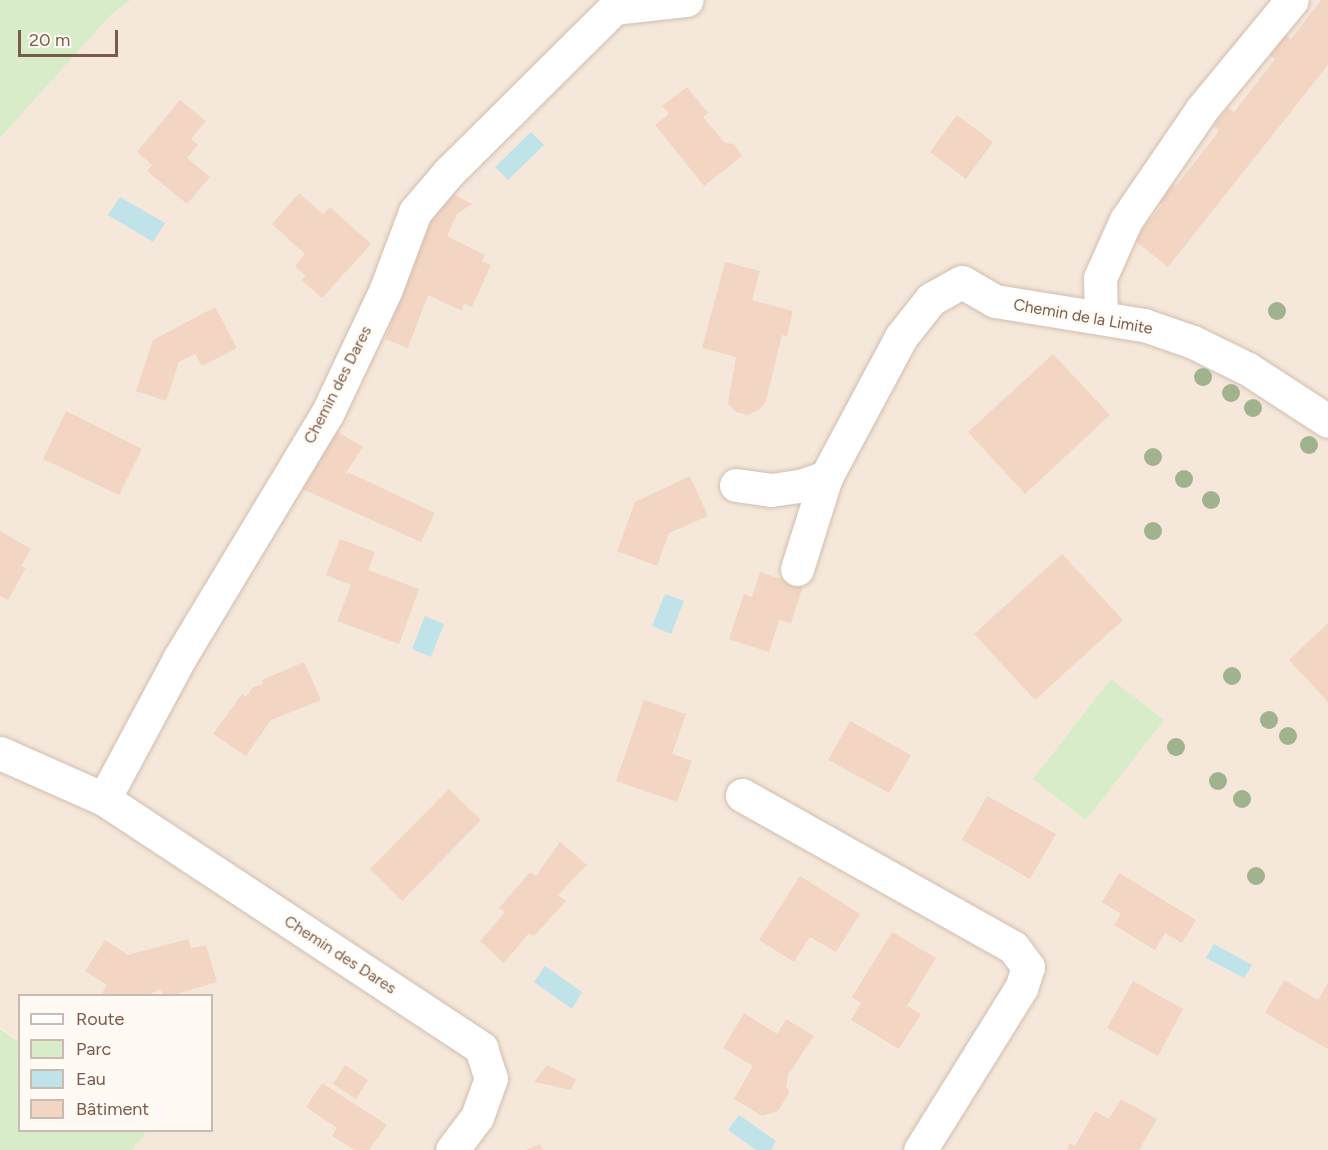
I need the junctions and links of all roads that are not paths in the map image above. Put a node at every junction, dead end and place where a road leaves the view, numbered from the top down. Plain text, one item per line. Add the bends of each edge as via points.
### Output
1 (687, 0) edge
2 (1292, 0) edge
3 (1272, 15) edge
4 (1101, 318) junction
5 (1328, 421) edge
6 (826, 477) junction
7 (736, 485) dead end
8 (797, 569) dead end
9 (0, 753) edge
10 (742, 795) dead end
11 (104, 799) junction
12 (452, 1150) edge
13 (920, 1150) edge

1 - 11 street, Chemin des Dares via 614,8 448,173 415,212 386,289 327,414 179,659
2 - 3 street
3 - 4 street via 1126,220 1100,278
4 - 5 street, Chemin de la Limite via 1144,326 1193,342 1248,369
4 - 6 street, Chemin de la Limite via 995,301 962,282 932,299 901,337
6 - 7 street via 771,490
6 - 8 street
9 - 11 street, Chemin des Dares
10 - 13 street via 1013,947 1028,967 1021,988
11 - 12 street, Chemin des Dares via 481,1048 491,1078 477,1117

